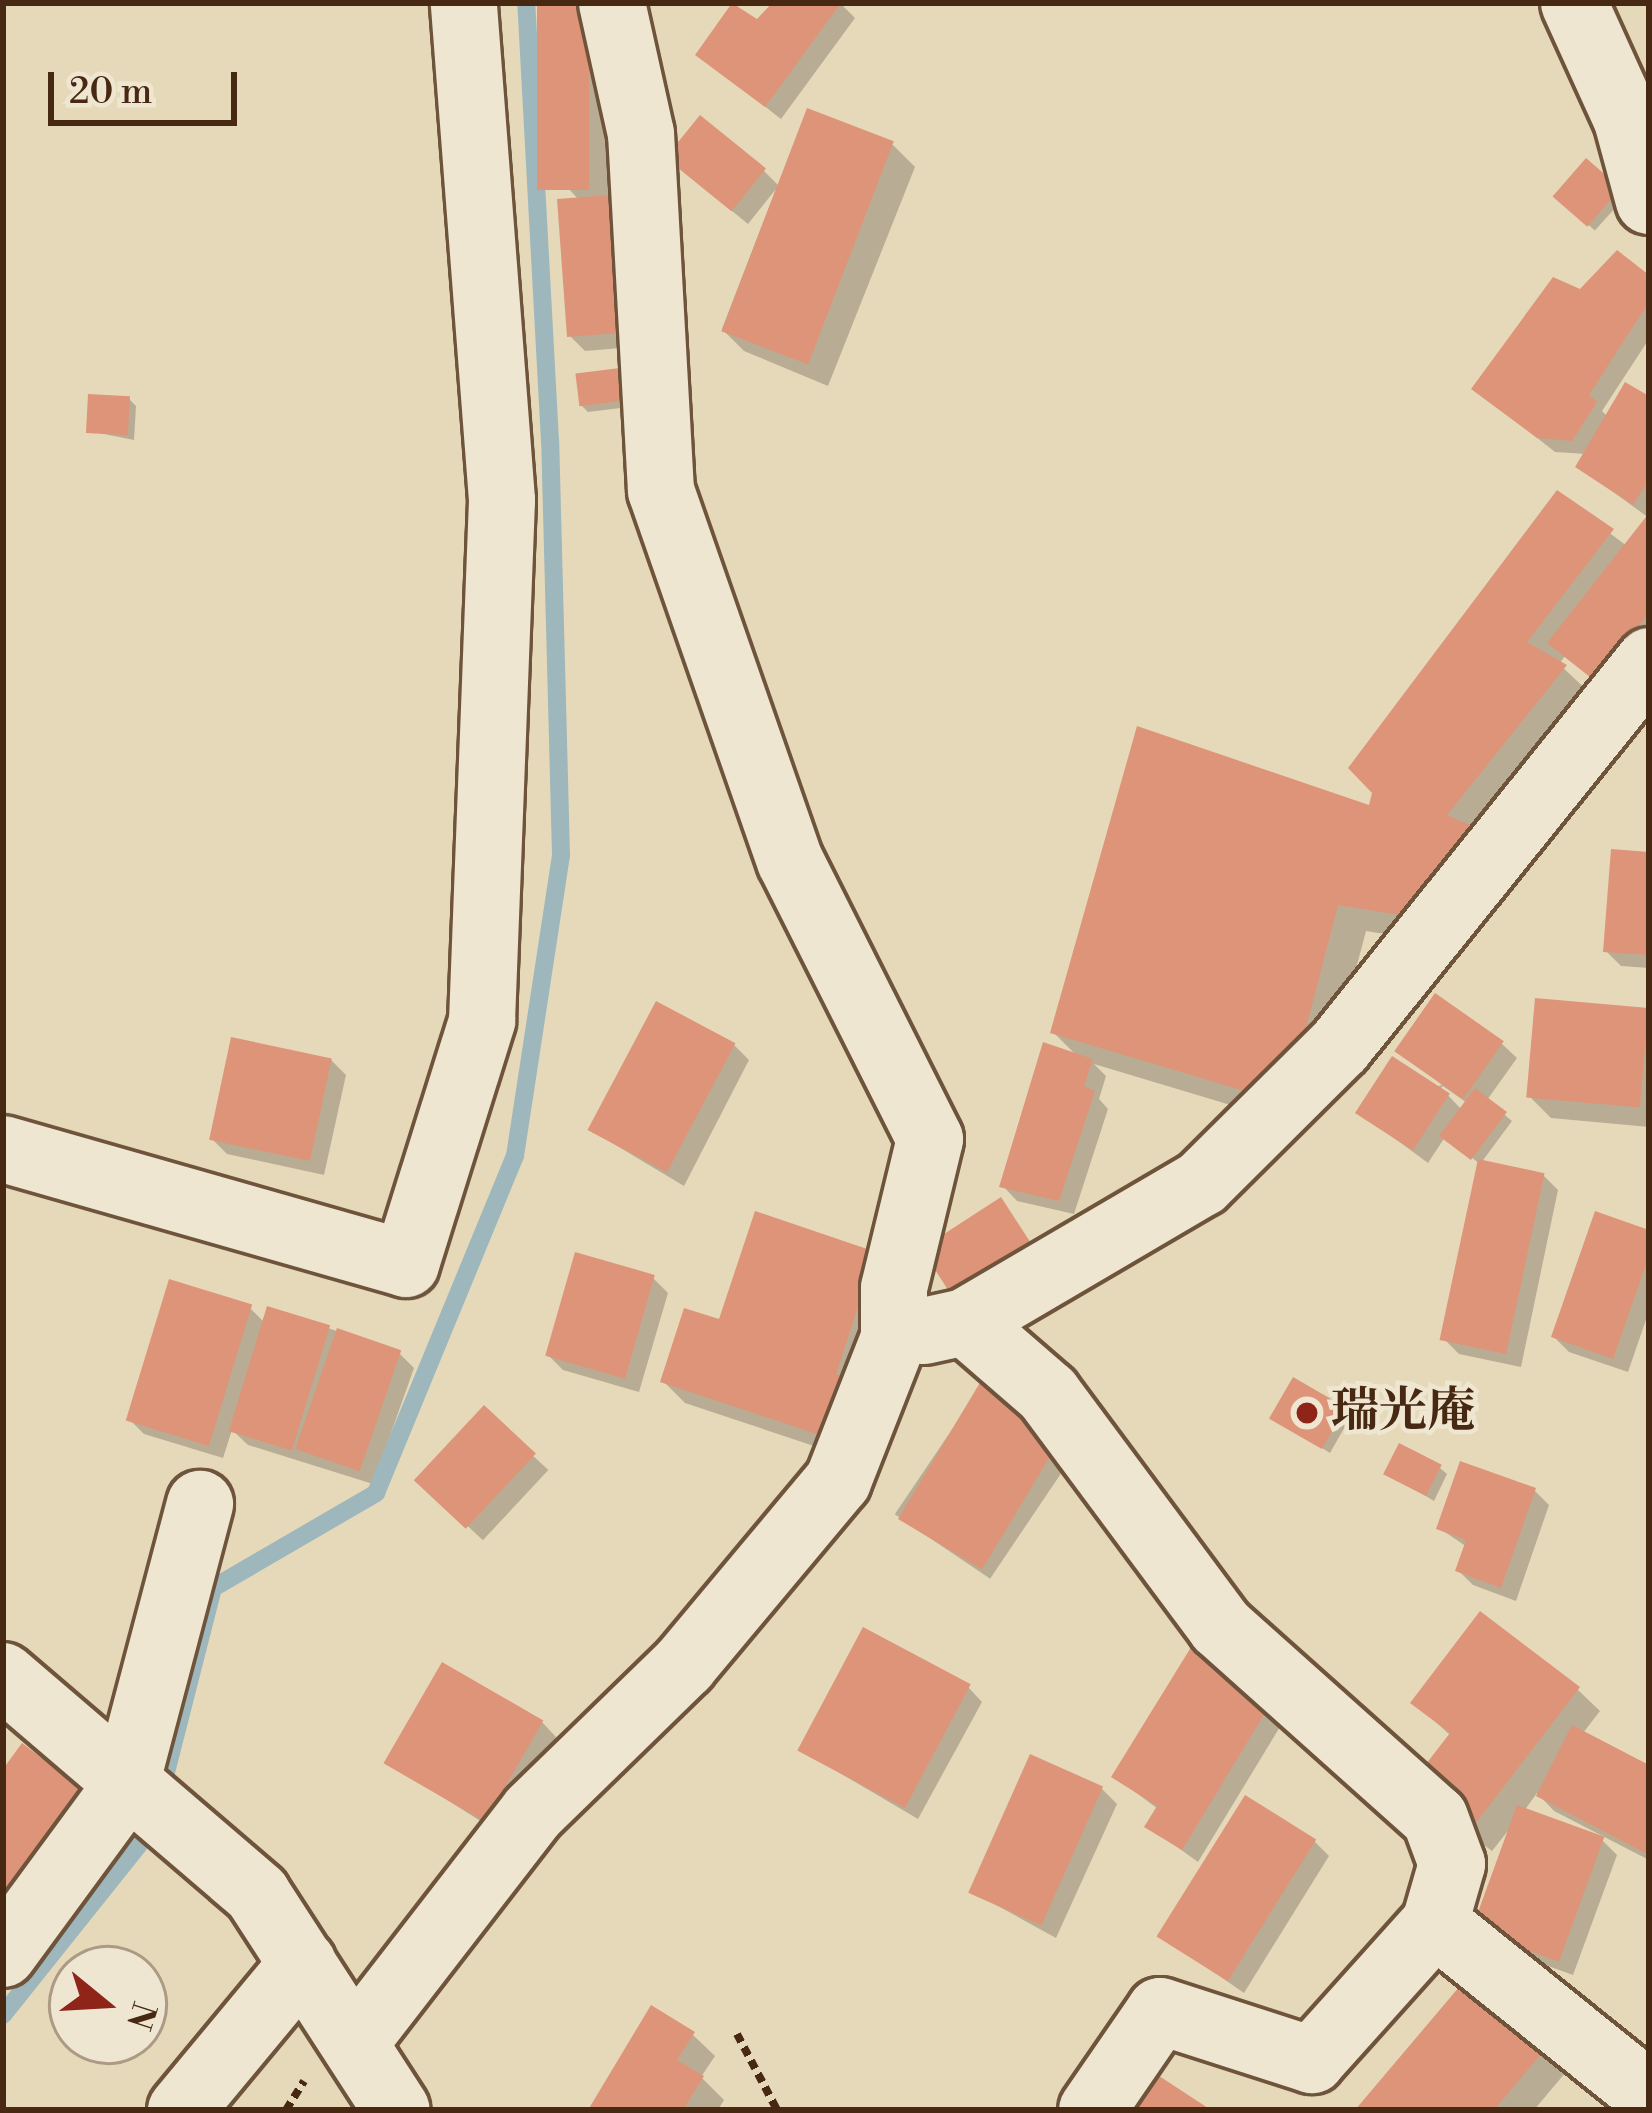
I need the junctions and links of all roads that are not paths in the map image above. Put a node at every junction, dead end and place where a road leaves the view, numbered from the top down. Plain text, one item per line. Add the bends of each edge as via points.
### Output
1 (464, 3) edge
2 (612, 3) edge
3 (1574, 3) edge
4 (1649, 201) edge
5 (1649, 662) edge
6 (3, 1149) edge
7 (965, 1322) junction
8 (894, 1339) junction
9 (200, 1504) dead end
10 (3, 1676) edge
11 (125, 1787) junction
12 (1435, 1923) junction
13 (3, 1954) edge
14 (303, 1963) junction
15 (356, 2041) junction
16 (1649, 2095) edge
17 (181, 2110) edge
18 (397, 2110) edge
19 (1092, 2110) edge

1 - 6 street via 502,500 482,1021 406,1264
2 - 8 street via 641,134 662,491 790,860 930,1138 894,1288
3 - 4 street via 1627,120
5 - 7 street via 1340,1046 1202,1184
7 - 8 street
7 - 12 street via 1048,1394 1220,1627 1435,1818 1452,1864
8 - 15 street via 838,1481 683,1665 533,1812
9 - 11 street
10 - 11 street
11 - 13 street
11 - 14 street via 257,1894
12 - 16 street
12 - 19 street via 1312,2060 1160,2011
14 - 15 street
14 - 17 street
15 - 18 street

